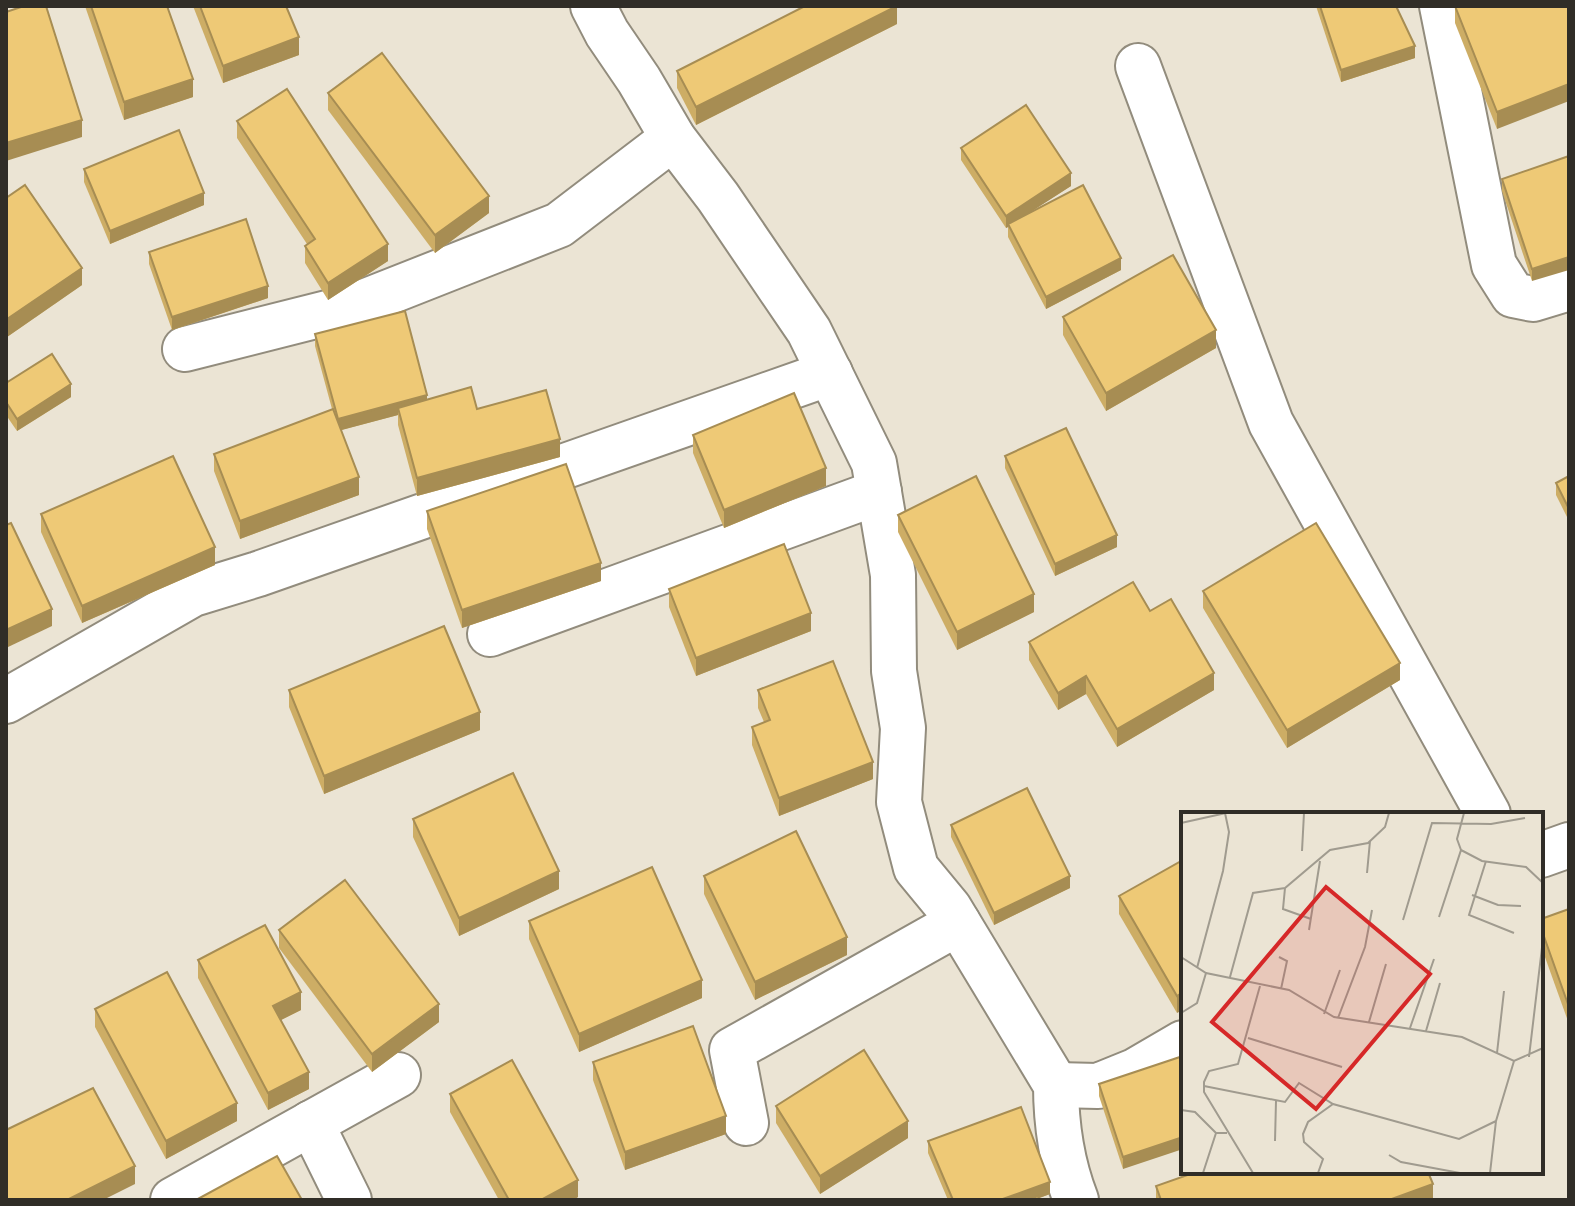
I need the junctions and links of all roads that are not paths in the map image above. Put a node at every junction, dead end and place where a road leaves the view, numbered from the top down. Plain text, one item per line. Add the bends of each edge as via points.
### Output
1 (593, 6) edge
2 (1442, 6) edge
3 (1138, 66) dead end
4 (673, 138) junction
5 (1569, 288) edge
6 (185, 349) dead end
7 (830, 373) junction
8 (879, 492) junction
9 (490, 634) dead end
10 (6, 701) edge
11 (1487, 812) edge
12 (1569, 845) edge
13 (1543, 854) edge
14 (958, 923) junction
15 (1181, 1044) edge
16 (398, 1075) dead end
17 (1056, 1085) junction
18 (311, 1123) junction
19 (746, 1123) dead end
20 (173, 1200) edge
21 (349, 1200) edge
22 (1076, 1200) edge

1 - 4 street
2 - 5 street via 1494,265 1513,295 1533,299
3 - 11 street via 1271,423
4 - 6 street via 559,225 351,307
4 - 7 street via 809,331
7 - 8 street via 874,463
7 - 10 street via 193,594
8 - 9 street
8 - 14 street via 893,575 894,671 903,728 899,802 916,868
12 - 13 street
14 - 17 street
14 - 19 street via 732,1050
15 - 17 street via 1098,1086
16 - 18 street
17 - 22 street via 1056,1111
18 - 20 street
18 - 21 street

